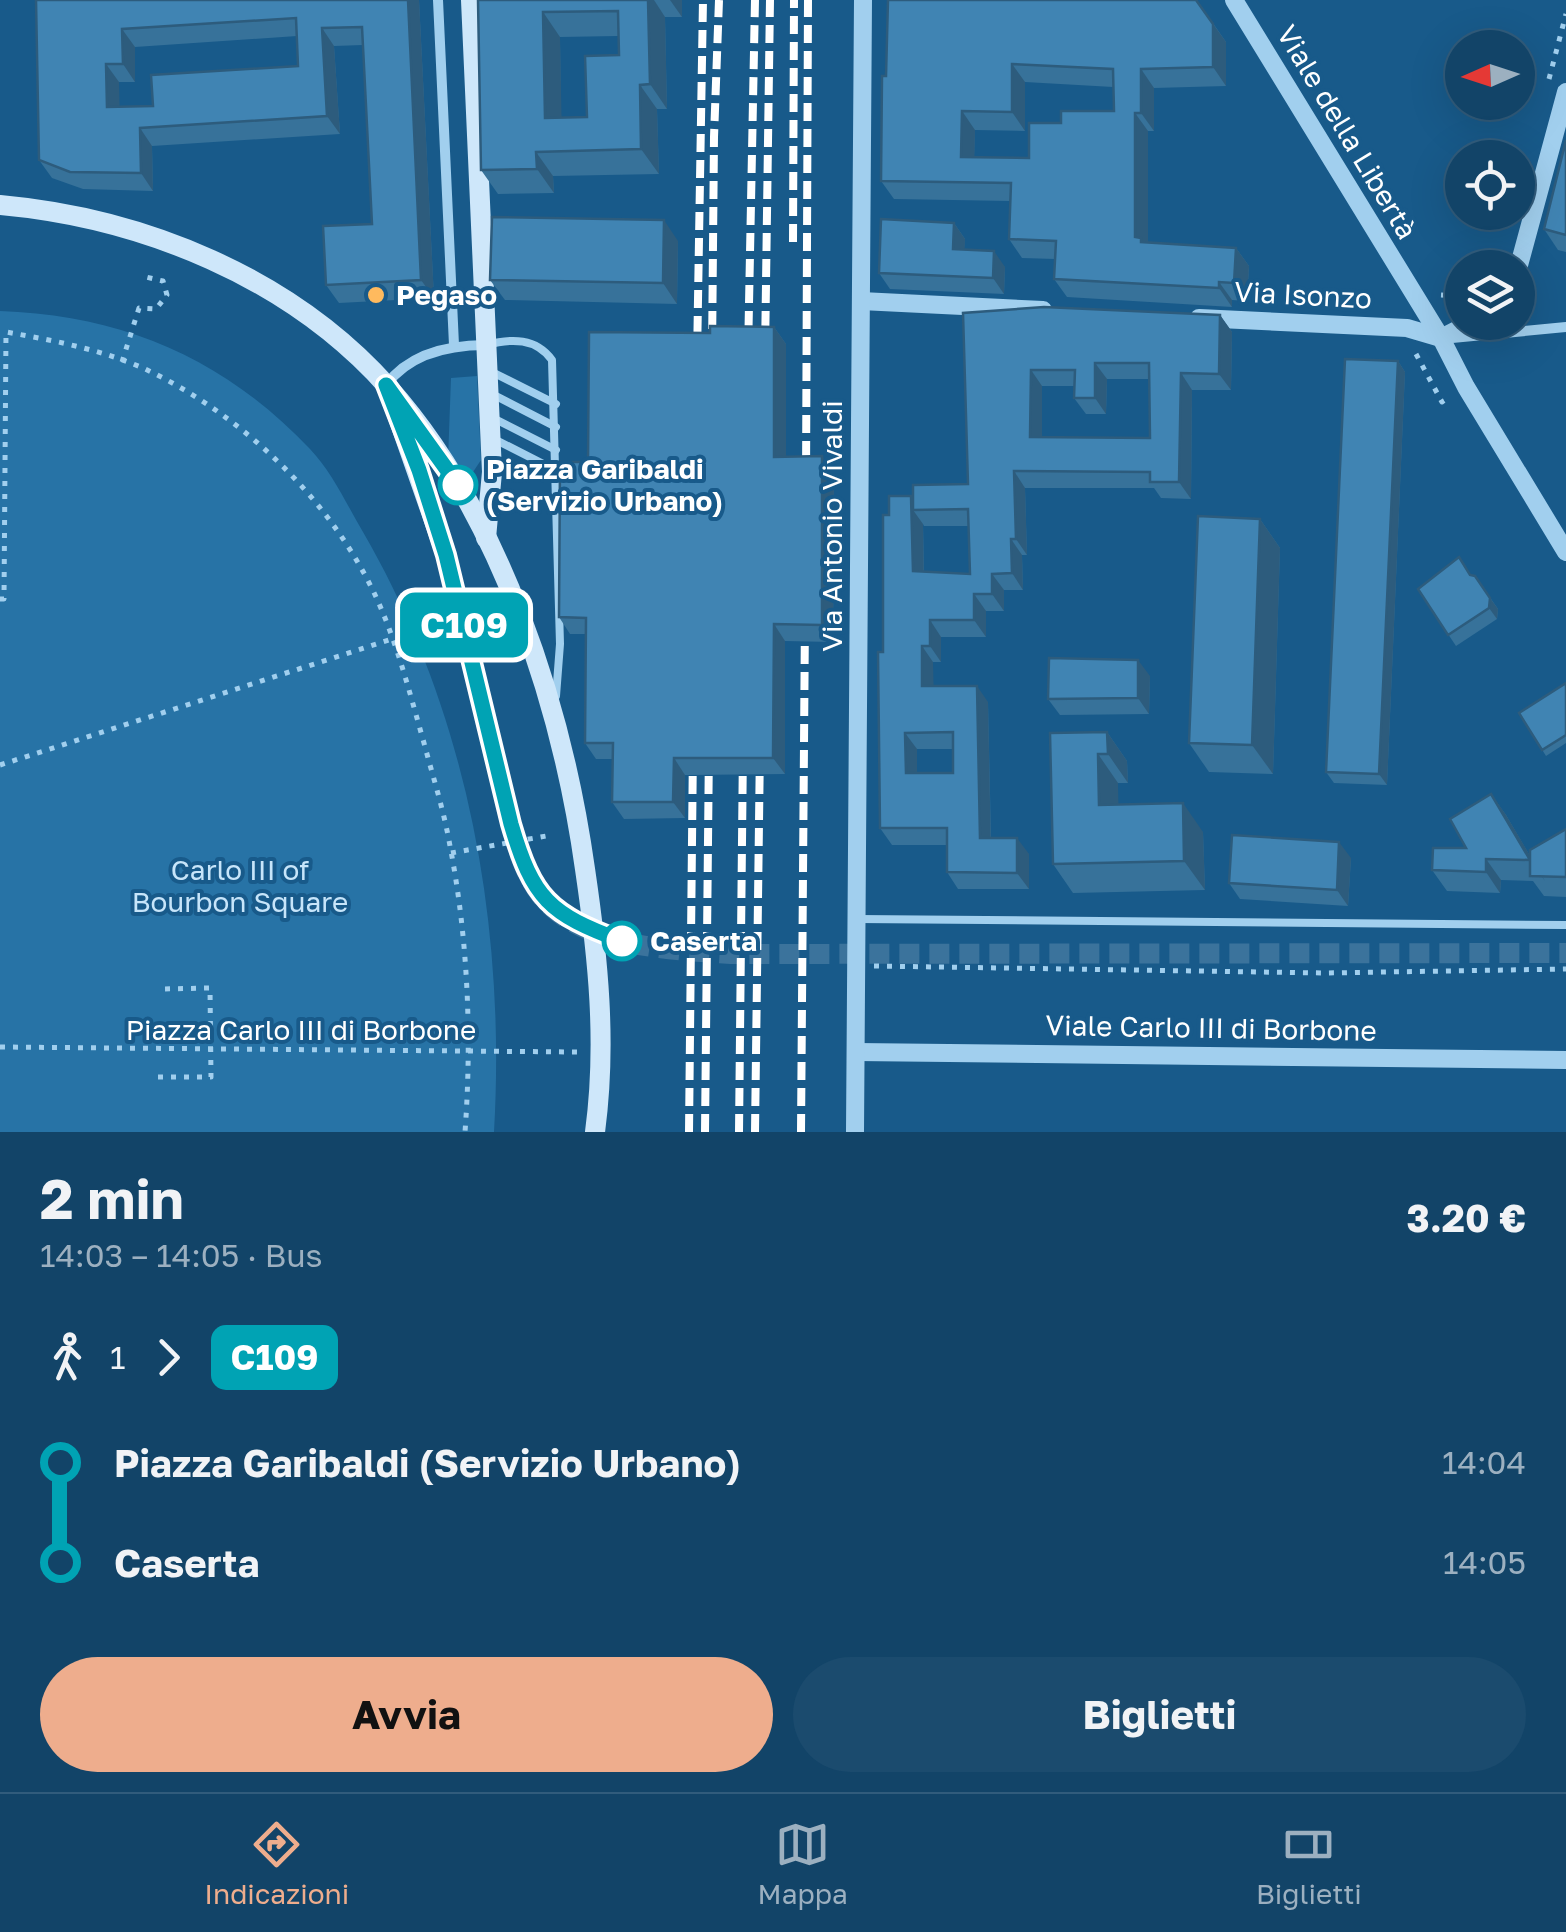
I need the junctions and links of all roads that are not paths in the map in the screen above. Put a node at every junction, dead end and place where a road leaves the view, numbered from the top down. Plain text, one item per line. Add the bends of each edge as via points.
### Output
1 (438, 0) edge
2 (471, 0) edge
3 (863, 0) edge
4 (1234, 0) edge
5 (1566, 92) edge
6 (0, 205) edge
7 (1523, 250) edge
8 (861, 300) junction
9 (1067, 311) edge
10 (1185, 317) edge
11 (1566, 327) edge
12 (1445, 336) edge
13 (1442, 338) junction
14 (454, 345) junction
15 (486, 345) junction
16 (487, 370) junction
17 (386, 385) junction
18 (488, 392) junction
19 (556, 404) junction
20 (490, 426) junction
21 (556, 427) junction
22 (556, 450) junction
23 (557, 470) junction
24 (486, 538) junction
25 (1566, 552) edge
26 (554, 711) junction
27 (504, 796) tunnel mouth
28 (856, 918) junction
29 (1566, 925) edge
30 (856, 1052) junction
31 (1566, 1060) edge
32 (596, 1132) edge
33 (854, 1132) edge

1 - 14 street
2 - 15 main road
3 - 8 street, Via Antonio Vivaldi
4 - 13 street, Viale della Libertà
5 - 7 street
6 - 17 main road via 96,219 202,256 298,310
8 - 9 street
8 - 28 street, Via Antonio Vivaldi
10 - 13 street, Via Isonzo via 1408,328
11 - 13 street
12 - 13 street
13 - 25 street, Viale della Libertà
14 - 15 street
14 - 17 street via 420,357
15 - 16 main road
15 - 19 lane via 527,341 543,347 552,360
16 - 18 main road
16 - 19 lane
17 - 24 main road via 446,465
17 - 27 main road via 446,555
18 - 20 main road
18 - 21 lane
19 - 21 lane
20 - 22 lane
20 - 23 lane
20 - 24 main road
21 - 22 lane
22 - 23 lane
23 - 26 lane via 560,644
24 - 26 main road
26 - 32 main road via 579,825 600,987
28 - 29 lane
28 - 30 street, Via Antonio Vivaldi
30 - 31 street, Viale Carlo III di Borbone
30 - 33 street, Via Antonio Vivaldi

